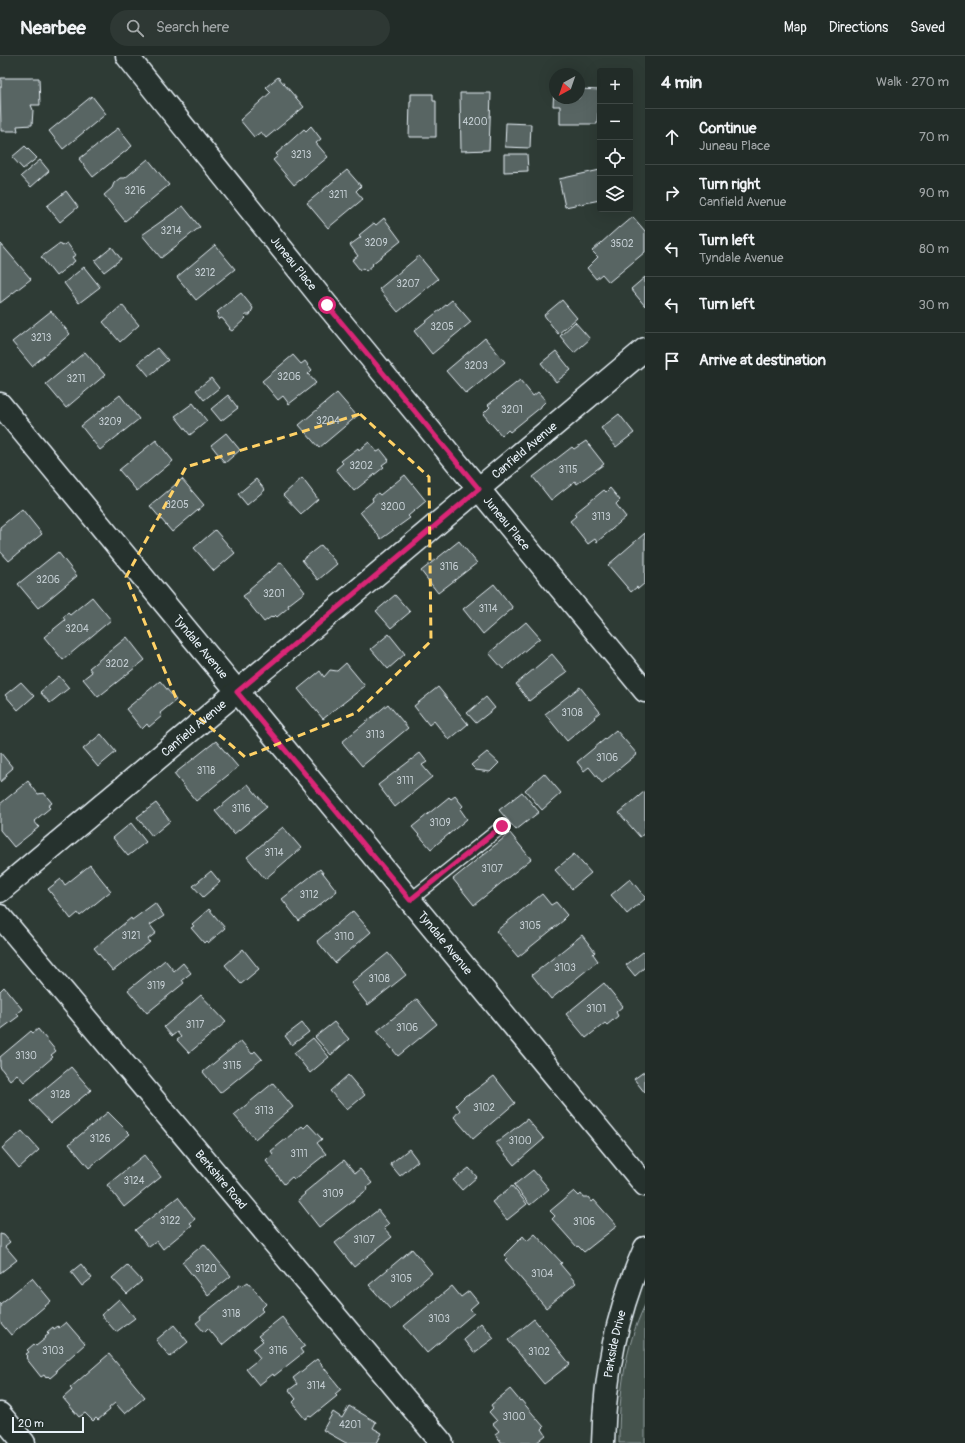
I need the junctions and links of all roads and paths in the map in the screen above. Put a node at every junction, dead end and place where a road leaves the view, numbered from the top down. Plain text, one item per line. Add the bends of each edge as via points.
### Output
1 (126, 56) edge
2 (645, 350) edge
3 (0, 404) edge
4 (479, 489) junction
5 (645, 691) edge
6 (237, 692) junction
7 (502, 826) dead end
8 (0, 891) edge
9 (410, 900) junction
10 (0, 916) edge
11 (645, 1185) edge
12 (645, 1248) edge
13 (0, 1414) edge
14 (24, 1443) edge
15 (442, 1443) edge
16 (603, 1443) edge

1 - 4 street, Juneau Place
2 - 4 street, Canfield Avenue
3 - 6 street, Tyndale Avenue
4 - 5 street, Juneau Place
4 - 6 street, Canfield Avenue
6 - 8 street, Canfield Avenue
6 - 9 street, Tyndale Avenue
7 - 9 lane
9 - 11 street, Tyndale Avenue
10 - 15 street, Berkshire Road
12 - 16 street, Parkside Drive via 623,1305 614,1339 607,1382
13 - 14 street

